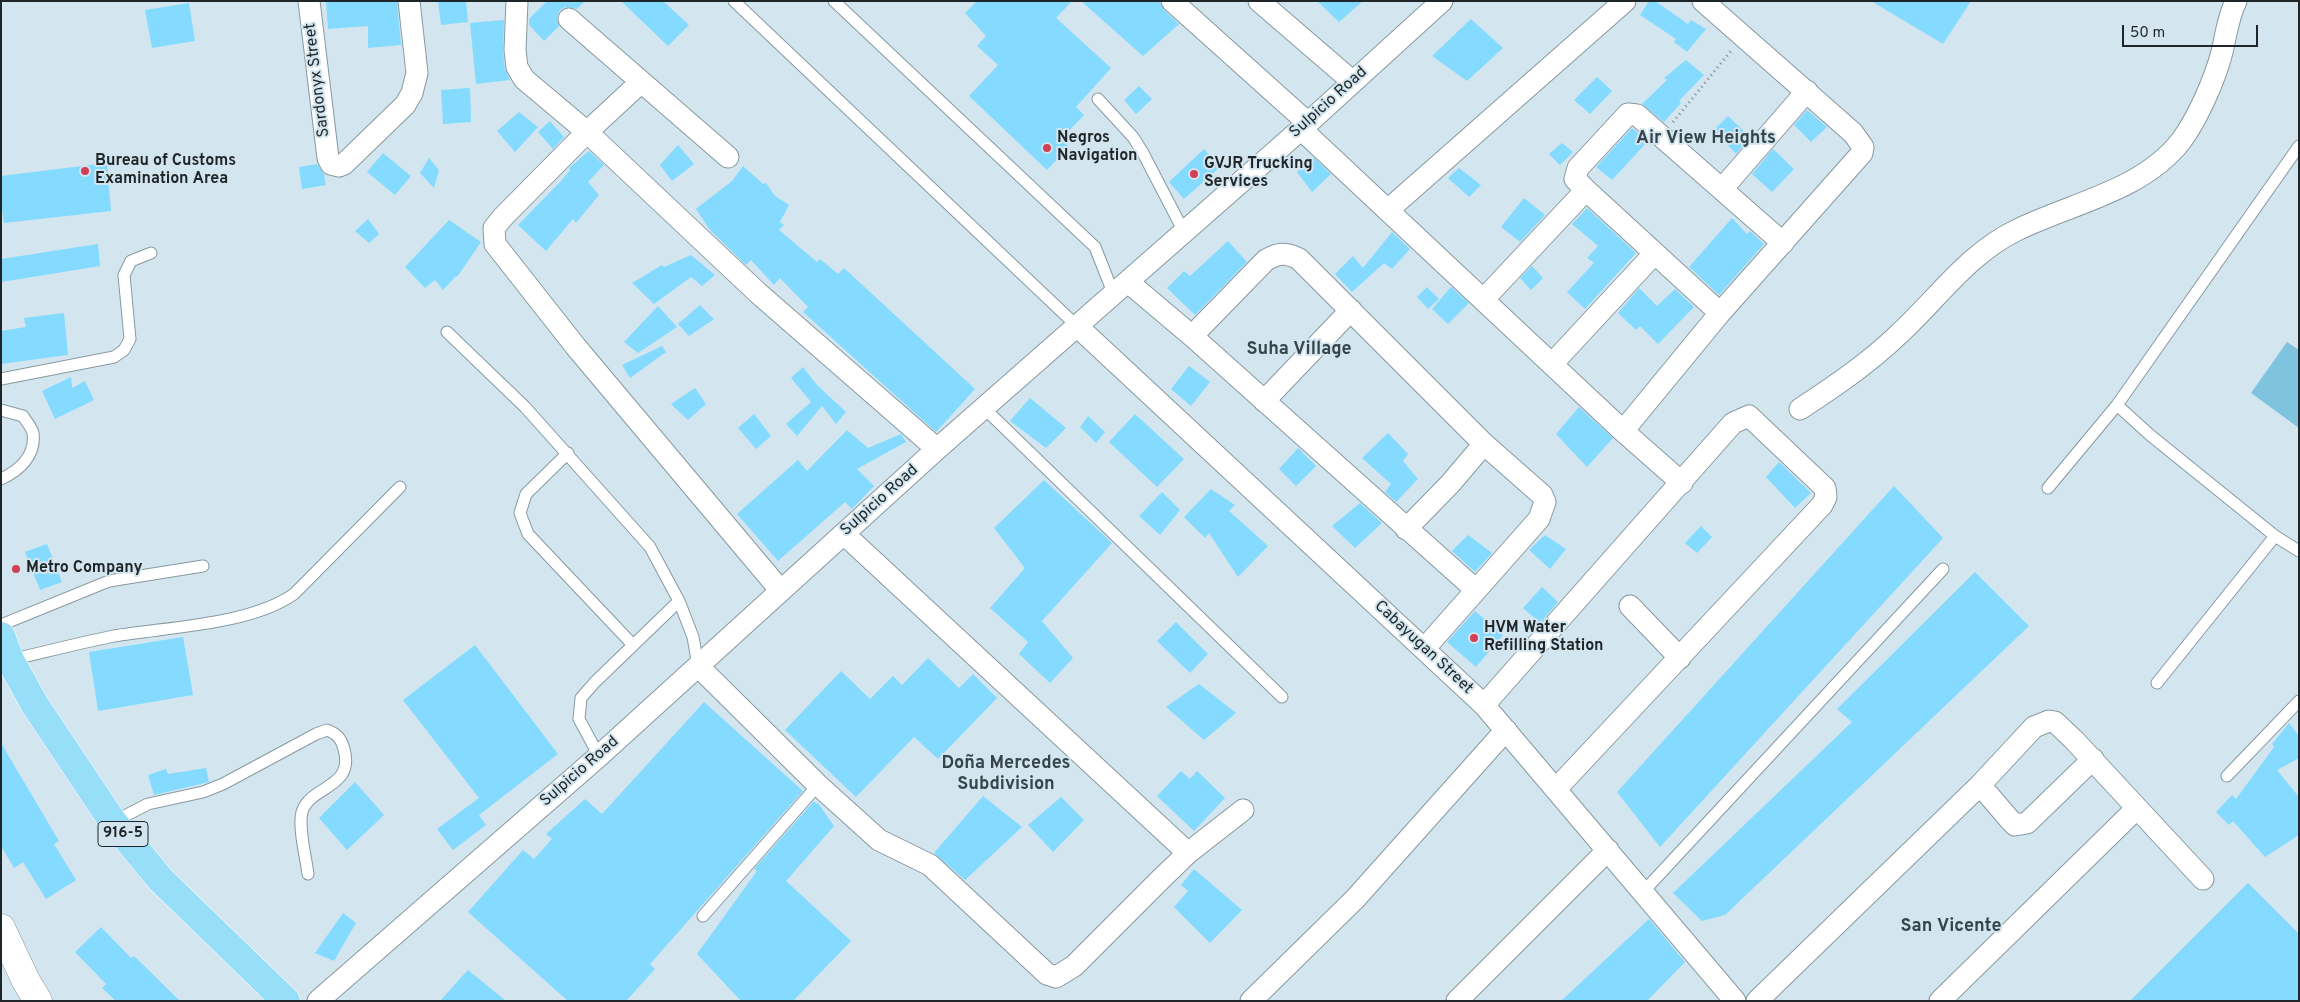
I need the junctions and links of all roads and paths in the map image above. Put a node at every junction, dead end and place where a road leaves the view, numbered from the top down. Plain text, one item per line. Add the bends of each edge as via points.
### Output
1 (309, 1) edge
2 (409, 1) edge
3 (517, 1) edge
4 (734, 1) edge
5 (834, 1) edge
6 (1172, 1) edge
7 (1259, 1) edge
8 (1442, 1) edge
9 (1624, 1) edge
10 (1703, 1) edge
11 (2236, 1) edge
12 (569, 19) dead end
13 (1744, 35) junction
14 (1353, 82) junction
15 (640, 83) junction
16 (1807, 91) junction
17 (1098, 99) dead end
18 (1304, 126) junction
19 (587, 132) junction
20 (1662, 135) junction
21 (2299, 146) edge
22 (728, 157) dead end
23 (1722, 189) junction
24 (1586, 190) junction
25 (1388, 210) junction
26 (1184, 232) junction
27 (1783, 243) junction
28 (150, 253) dead end
29 (1654, 254) junction
30 (1121, 288) junction
31 (1483, 300) junction
32 (1351, 310) junction
33 (1720, 313) junction
34 (1078, 327) junction
35 (447, 332) dead end
36 (1192, 336) junction
37 (1552, 364) junction
38 (1, 379) edge
39 (1264, 401) junction
40 (2117, 405) junction
41 (984, 408) junction
42 (1800, 409) dead end
43 (1, 410) edge
44 (1623, 431) junction
45 (1484, 444) junction
46 (937, 449) junction
47 (568, 453) junction
48 (1, 479) edge
49 (1682, 483) junction
50 (400, 487) dead end
51 (2048, 488) dead end
52 (1406, 529) junction
53 (844, 534) junction
54 (2275, 536) junction
55 (2299, 551) edge
56 (203, 566) dead end
57 (1943, 569) dead end
58 (1476, 590) junction
59 (781, 591) junction
60 (679, 601) junction
61 (1630, 606) dead end
62 (1, 625) edge
63 (633, 645) junction
64 (6, 648) edge
65 (1424, 648) junction
66 (1680, 658) junction
67 (698, 666) junction
68 (2157, 683) dead end
69 (1282, 697) dead end
70 (2299, 701) edge
71 (1484, 705) junction
72 (1506, 730) junction
73 (599, 756) junction
74 (2093, 760) junction
75 (2227, 776) dead end
76 (818, 785) junction
77 (1980, 785) junction
78 (1556, 789) junction
79 (2136, 809) junction
80 (1243, 810) dead end
81 (113, 822) junction
82 (1608, 850) junction
83 (1188, 853) junction
84 (308, 874) dead end
85 (2203, 880) dead end
86 (1644, 892) junction
87 (704, 916) dead end
88 (1, 928) edge
89 (38, 1001) edge
90 (286, 1001) edge
91 (318, 1001) edge
92 (1251, 1001) edge
93 (1457, 1001) edge
94 (1735, 1001) edge
95 (1757, 1001) edge
96 (1940, 1001) edge

1 - 2 street, Sardonyx Street via 328,158 334,165 344,164 405,105 412,93 417,73
3 - 19 street via 517,67 532,88
4 - 34 lane
5 - 30 lane via 1095,247
6 - 18 street
7 - 14 street
8 - 14 street, Sulpicio Road
9 - 25 street
10 - 13 street
11 - 42 street via 2214,77 2193,122 2170,153 2125,184 2018,229 1982,251 1891,342
12 - 15 street
13 - 16 street
13 - 20 path
14 - 18 street, Sulpicio Road
15 - 19 street
15 - 22 street
16 - 23 street
16 - 27 street via 1853,132 1863,147 1862,153
17 - 26 lane via 1133,137
18 - 25 street
18 - 26 street, Sulpicio Road
19 - 46 street via 758,293
19 - 59 street via 494,228 495,244 576,347
20 - 23 street
20 - 24 street via 1637,115 1628,114 1576,173 1575,179
21 - 40 lane
23 - 27 street
24 - 29 street
24 - 31 street
25 - 31 street
26 - 30 street, Sulpicio Road
27 - 33 street
28 - 38 lane via 131,261 124,275 130,339 119,354
29 - 33 street
29 - 37 street
30 - 34 street, Sulpicio Road
30 - 36 street
31 - 37 street
32 - 36 street via 1299,259 1283,254 1266,260
32 - 39 street
32 - 45 street
33 - 44 street
34 - 41 street, Sulpicio Road
34 - 65 street, Cabayugan Street
35 - 47 lane
36 - 39 street
37 - 44 street
39 - 52 street
40 - 51 lane
40 - 54 lane
41 - 46 street, Sulpicio Road
41 - 69 lane
43 - 48 lane via 23,416 33,432 32,452 15,472
44 - 49 street
45 - 52 street
45 - 58 street via 1542,495 1545,502 1539,519
46 - 53 street, Sulpicio Road
47 - 60 lane via 650,547
47 - 63 lane via 526,494 520,513 528,534
49 - 66 street via 1733,424 1750,416 1825,488 1826,497
49 - 71 street
50 - 64 lane via 285,600 231,618
52 - 58 street
53 - 59 street, Sulpicio Road
53 - 83 street
54 - 55 lane
54 - 68 lane
56 - 62 lane via 109,581
57 - 86 lane
58 - 65 street
59 - 67 street, Sulpicio Road
60 - 63 lane
60 - 67 lane via 693,637
61 - 66 street
63 - 73 lane via 581,698 579,720
64 - 81 main road, 916-5 via 54,735
65 - 71 street, Cabayugan Street
66 - 78 street
67 - 73 street, Sulpicio Road
67 - 76 street
70 - 75 lane
71 - 72 street, Cabayugan Street
72 - 78 street, Cabayugan Street
72 - 92 street via 1355,899
73 - 91 street, Sulpicio Road
74 - 77 street via 2061,727 2049,721 2034,727
74 - 77 street via 2021,826 2015,825
74 - 79 street
76 - 83 street via 879,840 930,866 1047,974 1056,977 1074,966
76 - 87 lane
77 - 95 street
78 - 82 street, Cabayugan Street
79 - 85 street
79 - 96 street
80 - 83 street
81 - 84 lane via 148,804 203,792 223,784 327,730 340,738 347,760 338,779 302,811
81 - 90 main road, 916-5 via 161,880
82 - 86 street, Cabayugan Street
82 - 93 street
86 - 94 street, Cabayugan Street
88 - 89 street

